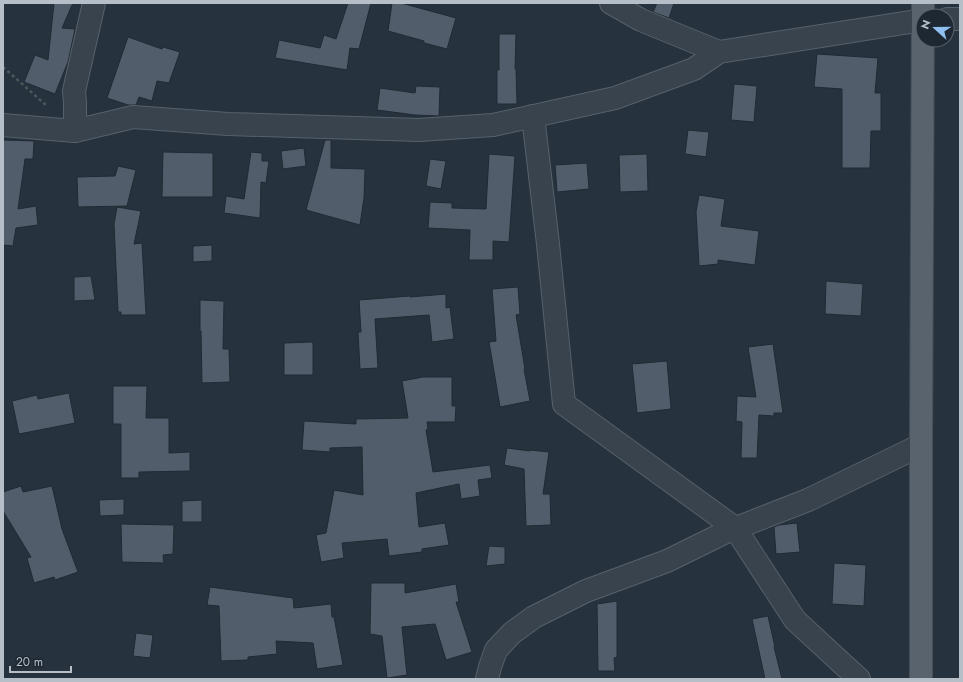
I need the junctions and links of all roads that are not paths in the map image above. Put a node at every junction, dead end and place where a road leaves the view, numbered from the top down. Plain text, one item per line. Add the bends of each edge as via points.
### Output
1 (94, 3) edge
2 (611, 3) edge
3 (915, 21) edge
4 (923, 48) edge
5 (719, 52) junction
6 (533, 116) junction
7 (3, 125) edge
8 (75, 131) junction
9 (921, 445) junction
10 (735, 528) junction
11 (487, 679) edge
12 (859, 679) edge
13 (922, 679) edge

1 - 8 street via 74,91
2 - 5 street via 641,20
3 - 5 street
4 - 9 main road
5 - 6 street via 694,69 615,98
6 - 8 street via 493,125 419,130 228,124 133,117
6 - 10 street via 564,404
7 - 8 street
9 - 10 street via 808,500
9 - 13 main road
10 - 11 street via 668,560 586,591 534,617 512,633 496,650
10 - 12 street via 795,620

